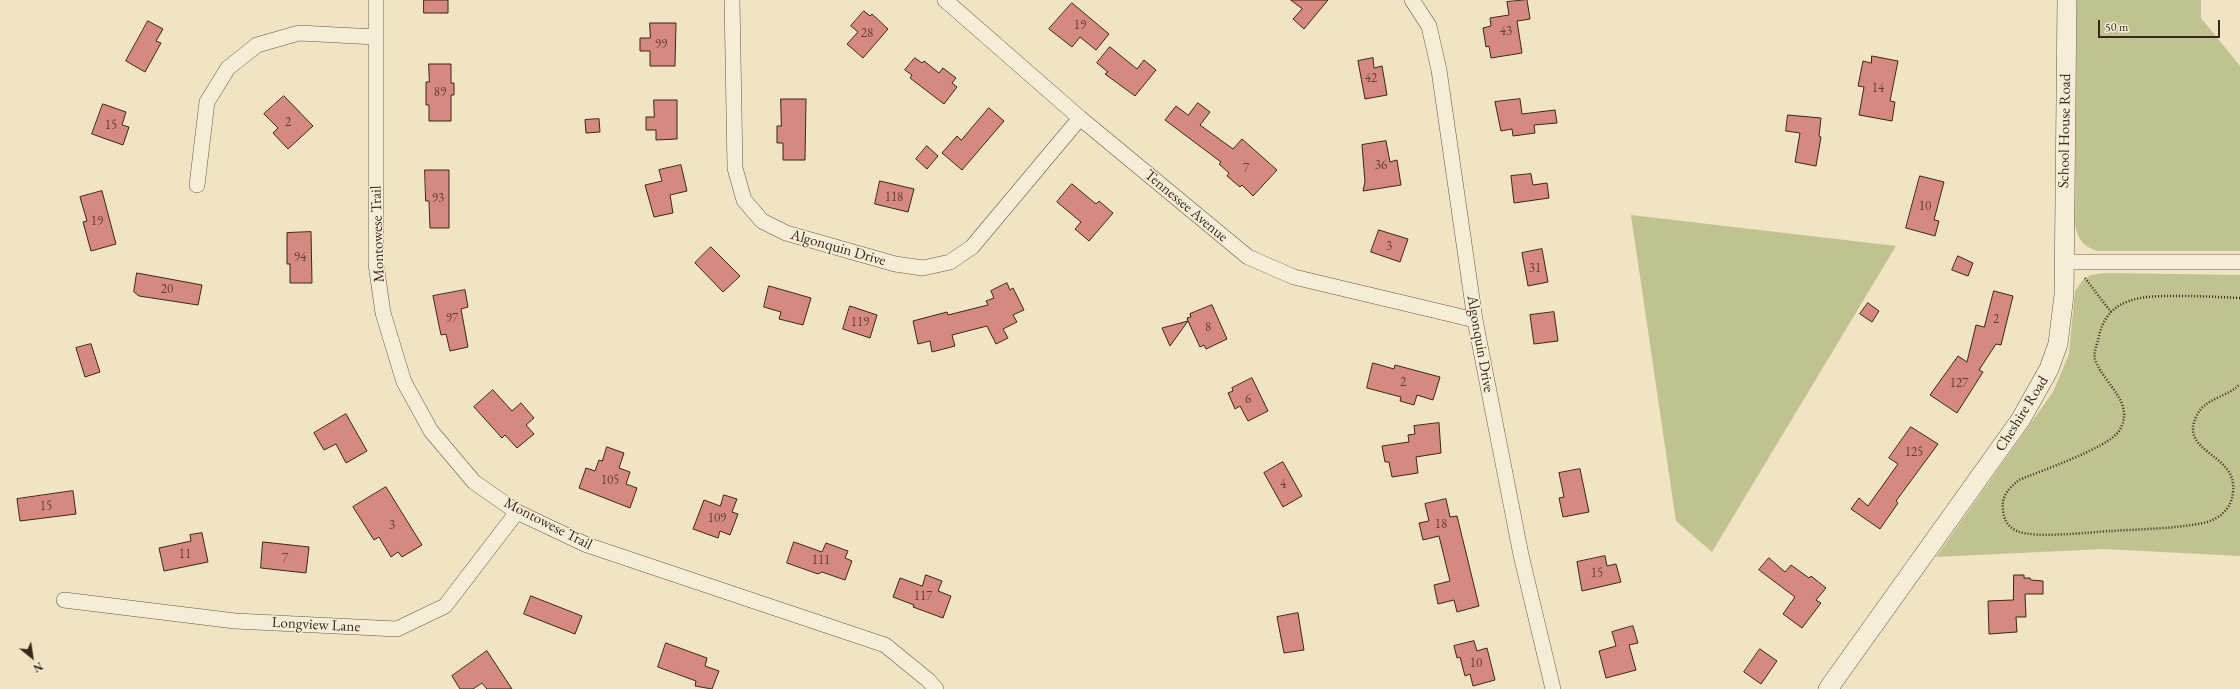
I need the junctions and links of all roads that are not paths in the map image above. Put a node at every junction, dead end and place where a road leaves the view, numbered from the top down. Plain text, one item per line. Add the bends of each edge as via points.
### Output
1 (376, 0) edge
2 (732, 0) edge
3 (945, 0) edge
4 (1412, 0) edge
5 (2067, 0) edge
6 (376, 37) junction
7 (1080, 118) junction
8 (197, 185) dead end
9 (2064, 262) junction
10 (2240, 262) edge
11 (1475, 320) junction
12 (517, 512) junction
13 (64, 600) dead end
14 (936, 689) edge
15 (1553, 689) edge
16 (1828, 689) edge

1 - 6 street, Montowese Trail
2 - 7 street, Algonquin Drive via 735,168 744,200 762,221 786,234 895,264 923,268 950,262 972,247
3 - 7 street, Tennessee Avenue
4 - 11 street, Algonquin Drive via 1429,26 1439,70
5 - 9 street, School House Road
6 - 8 street via 299,33 257,45 228,68 207,102
6 - 12 street, Montowese Trail via 376,264 382,313 404,382 431,431 474,482
7 - 11 street, Tennessee Avenue via 1248,257 1294,277
9 - 10 street
9 - 16 street, Cheshire Road via 2059,338 2042,385 1971,491
11 - 15 street, Algonquin Drive via 1521,555
12 - 13 street, Longview Lane via 445,606 398,629 235,621
12 - 14 street, Montowese Trail via 587,545 885,645

